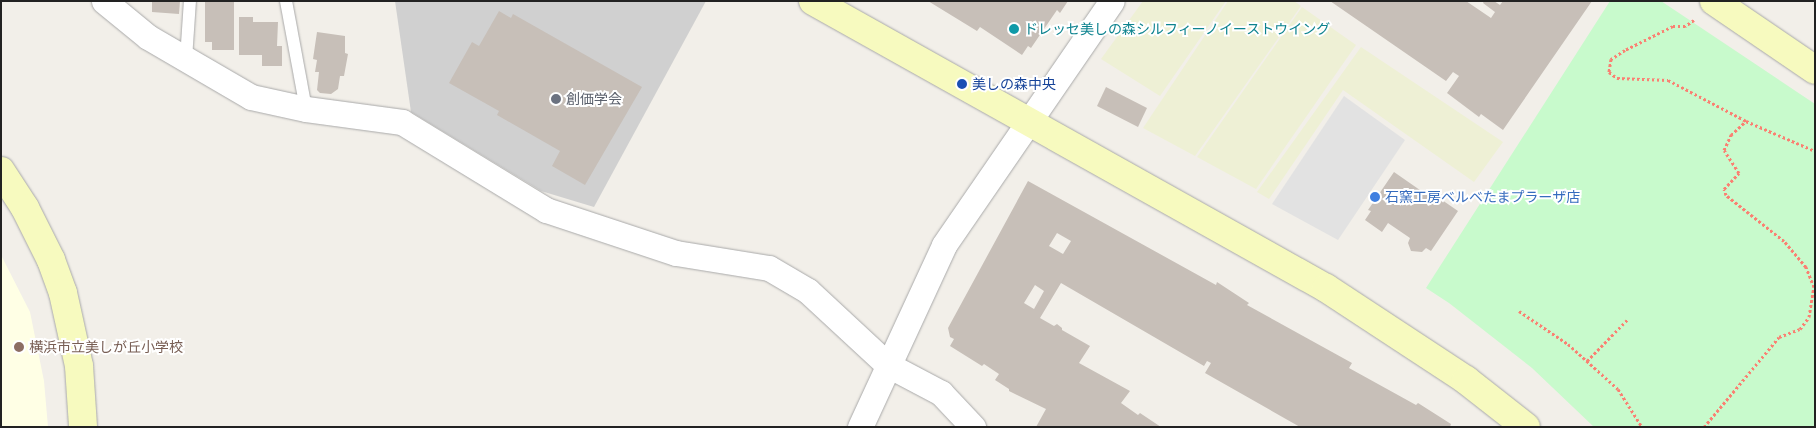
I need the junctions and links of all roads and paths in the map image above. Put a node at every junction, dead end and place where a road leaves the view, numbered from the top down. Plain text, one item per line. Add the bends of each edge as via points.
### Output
1 (104, 1) edge
2 (190, 1) edge
3 (286, 1) edge
4 (813, 1) edge
5 (1112, 1) edge
6 (1705, 10) edge
7 (186, 59) junction
8 (1815, 70) edge
9 (306, 109) junction
10 (1029, 122) junction
11 (1746, 122) junction
12 (1815, 151) edge
13 (1, 171) edge
14 (1519, 311) dead end
15 (1628, 319) dead end
16 (1587, 361) junction
17 (888, 365) junction
18 (82, 427) edge
19 (860, 427) edge
20 (973, 427) edge
21 (1526, 427) edge
22 (1642, 427) edge
23 (1704, 427) edge

1 - 7 street via 148,37
2 - 7 lane
3 - 9 lane
4 - 10 street
5 - 10 street
6 - 8 street
6 - 11 path via 1684,26 1664,30 1611,59 1609,72 1616,78 1668,80
7 - 9 street via 250,97
9 - 17 street via 402,122 546,210 676,254 769,268 808,291
10 - 17 street via 944,245
10 - 21 street via 1326,288 1466,380
11 - 12 path
11 - 23 path via 1731,135 1724,150 1739,173 1724,189 1726,195 1784,241 1806,267 1814,287 1809,317 1800,329 1779,337
13 - 18 street via 25,208 51,260 63,293 79,366
14 - 16 path
15 - 16 path
16 - 22 path via 1618,389
17 - 19 street
17 - 20 street via 941,393

